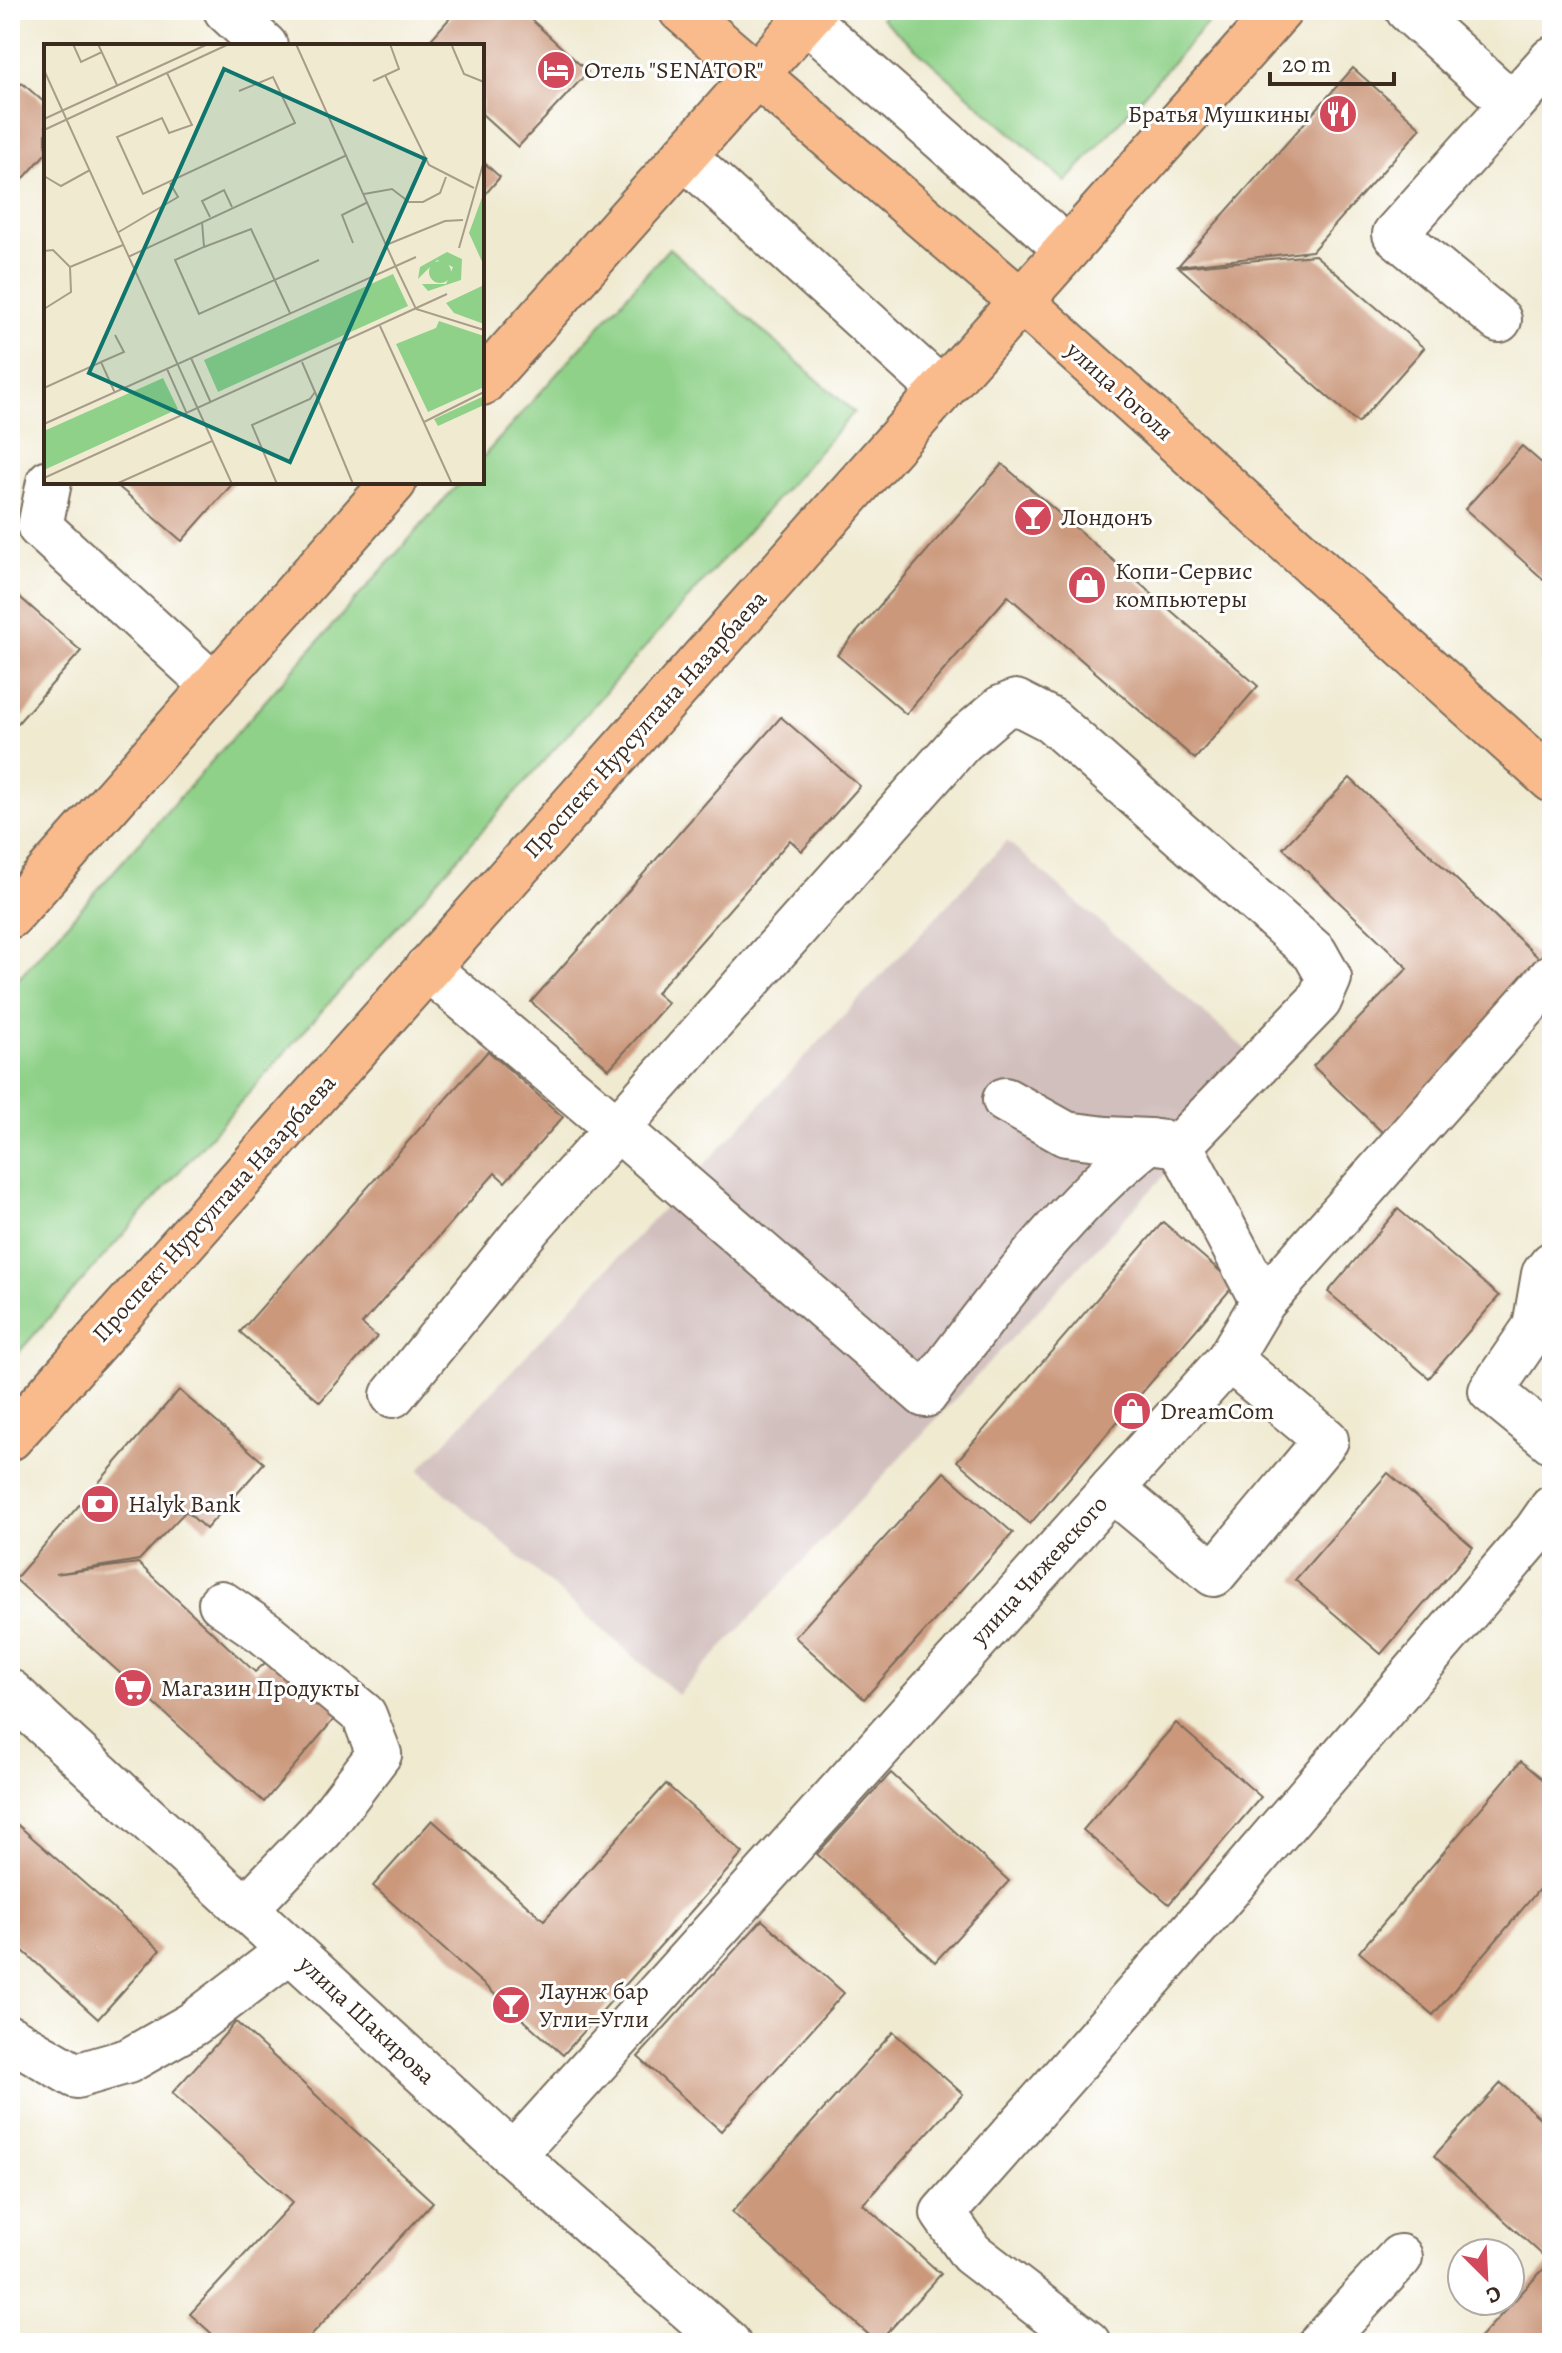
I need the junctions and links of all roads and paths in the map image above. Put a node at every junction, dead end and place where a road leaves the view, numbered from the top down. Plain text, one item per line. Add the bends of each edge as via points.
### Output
1 (226, 10) edge
2 (681, 10) edge
3 (1280, 10) edge
4 (1408, 10) edge
5 (810, 14) edge
6 (263, 44) edge
7 (1552, 59) edge
8 (756, 73) junction
9 (1512, 104) junction
10 (684, 156) junction
11 (1067, 249) junction
12 (1021, 301) junction
13 (1499, 320) dead end
14 (484, 381) edge
15 (941, 390) junction
16 (47, 484) edge
17 (392, 484) edge
18 (25, 513) edge
19 (214, 686) junction
20 (1552, 780) edge
21 (10, 916) edge
22 (427, 968) junction
23 (1552, 976) edge
24 (1005, 1100) dead end
25 (618, 1129) junction
26 (1165, 1143) junction
27 (1552, 1264) edge
28 (1263, 1302) junction
29 (1229, 1359) junction
30 (393, 1395) dead end
31 (10, 1438) edge
32 (1552, 1441) edge
33 (1112, 1489) junction
34 (1552, 1508) edge
35 (221, 1603) dead end
36 (10, 1692) edge
37 (245, 1909) junction
38 (290, 1950) junction
39 (10, 2038) edge
40 (513, 2155) junction
41 (1400, 2257) dead end
42 (728, 2343) edge
43 (1088, 2343) edge
44 (1321, 2343) edge

1 - 6 street
2 - 8 main road, улица Гоголя
3 - 11 main road, Проспект Нурсултана Назарбаева
4 - 9 street
5 - 8 main road
5 - 11 street
7 - 9 street
8 - 10 main road
8 - 12 main road, улица Гоголя
9 - 13 street via 1395,234
10 - 14 main road
10 - 15 street
11 - 12 main road, Проспект Нурсултана Назарбаева
12 - 15 main road, Проспект Нурсултана Назарбаева
12 - 20 main road, улица Гоголя
15 - 22 main road, Проспект Нурсултана Назарбаева
16 - 18 street
17 - 19 main road
18 - 19 street
19 - 21 main road
22 - 25 street
22 - 31 main road, Проспект Нурсултана Назарбаева
23 - 28 street, улица Чижевского
24 - 26 street via 1066,1134
25 - 26 street via 925,1395 994,1303 1089,1195 1124,1160
25 - 26 street via 961,742 1016,702 1051,720 1315,953 1329,978 1319,1001
25 - 30 street via 530,1226
26 - 28 street
27 - 32 street via 1544,1274 1535,1327 1491,1391
28 - 29 street, улица Чижевского
29 - 33 street, улица Чижевского
29 - 33 street via 1326,1440 1214,1574
33 - 40 street, улица Чижевского
34 - 43 street via 1218,1901 943,2213 971,2253
35 - 37 street via 364,1715 379,1754 322,1829
36 - 37 street, улица Шакирова
37 - 38 street, улица Шакирова
38 - 39 street via 193,2024 128,2061 76,2076
38 - 40 street, улица Шакирова
40 - 42 street, улица Шакирова
41 - 44 street

